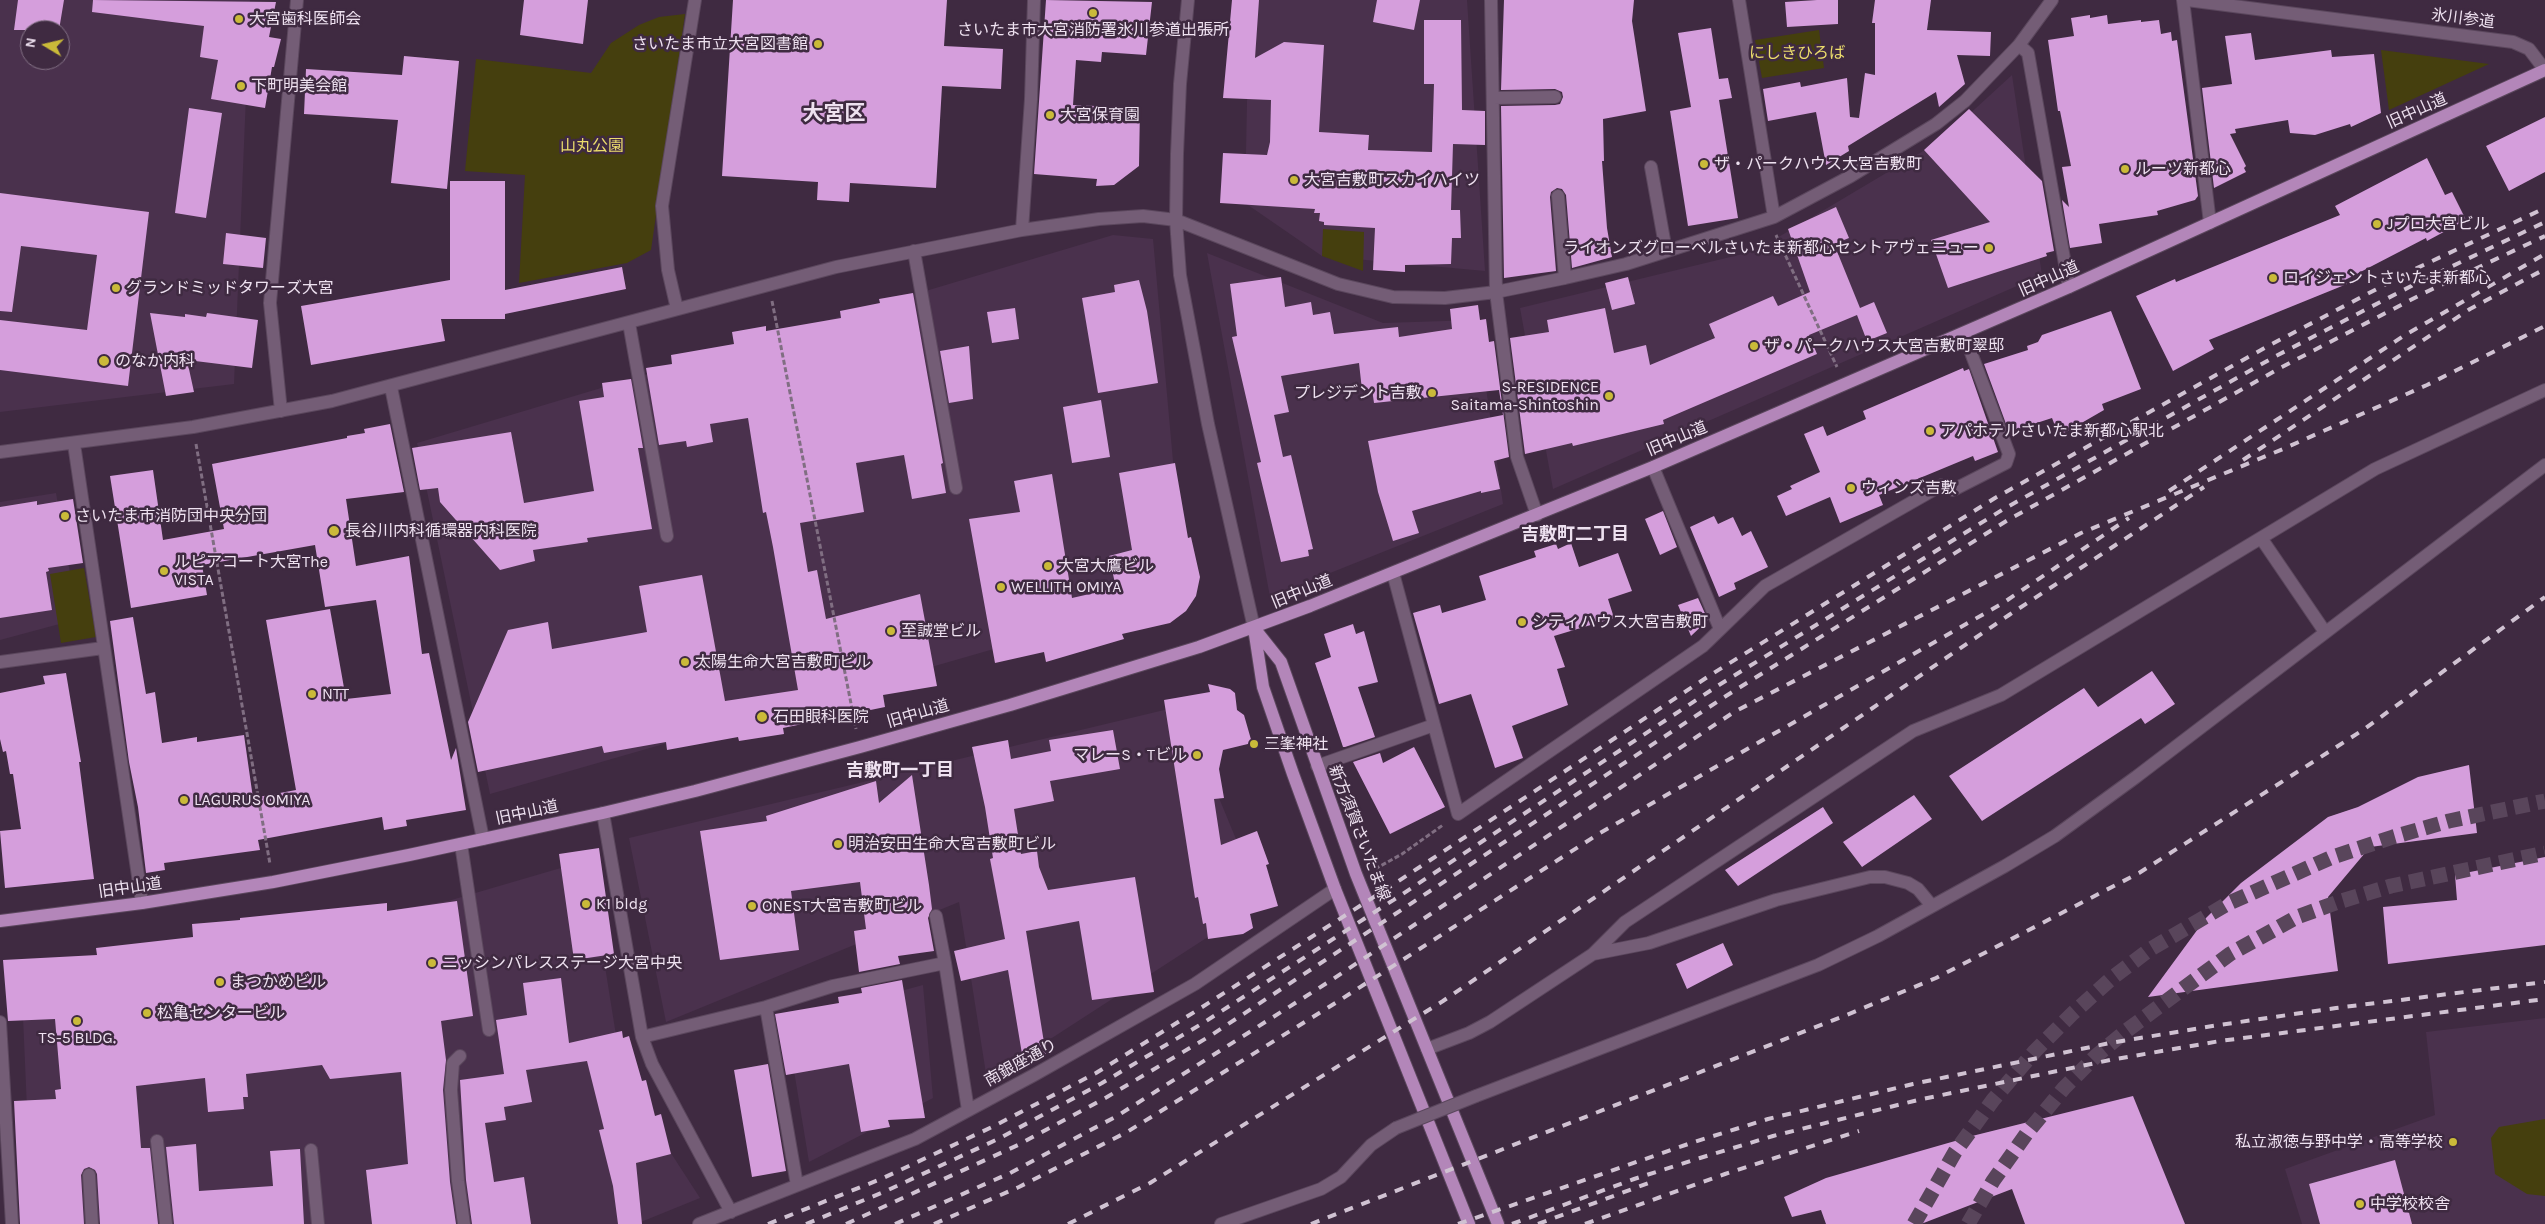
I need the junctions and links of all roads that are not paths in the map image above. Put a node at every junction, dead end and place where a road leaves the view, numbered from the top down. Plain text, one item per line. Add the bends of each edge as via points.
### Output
1 (297, 0) edge
2 (695, 0) edge
3 (1034, 0) edge
4 (1189, 0) edge
5 (1491, 0) edge
6 (1739, 0) edge
7 (2052, 0) edge
8 (2185, 0) edge
9 (2019, 45) junction
10 (2545, 70) edge
11 (1555, 97) dead end
12 (1493, 98) junction
13 (1651, 167) dead end
14 (1558, 196) dead end
15 (1771, 217) junction
16 (1176, 220) junction
17 (2210, 223) junction
18 (1022, 230) junction
19 (914, 251) junction
20 (1666, 251) junction
21 (1564, 278) junction
22 (2069, 287) junction
23 (1496, 292) junction
24 (677, 309) junction
25 (629, 324) junction
26 (1964, 334) junction
27 (391, 387) junction
28 (2545, 390) edge
29 (281, 411) junction
30 (74, 444) junction
31 (0, 452) edge
32 (2545, 465) edge
33 (1653, 468) junction
34 (956, 488) dead end
35 (1537, 514) junction
36 (667, 536) dead end
37 (2261, 538) junction
38 (1393, 573) junction
39 (1254, 628) junction
40 (1720, 629) junction
41 (2325, 632) junction
42 (103, 648) junction
43 (0, 662) edge
44 (1434, 725) junction
45 (1317, 766) junction
46 (603, 813) junction
47 (482, 839) junction
48 (461, 844) junction
49 (1335, 889) junction
50 (142, 903) junction
51 (1932, 906) junction
52 (936, 916) dead end
53 (0, 921) edge
54 (1593, 954) junction
55 (946, 962) junction
56 (766, 1007) junction
57 (0, 1022) edge
58 (489, 1030) dead end
59 (642, 1037) junction
60 (1427, 1049) junction
61 (460, 1056) dead end
62 (968, 1110) junction
63 (157, 1141) dead end
64 (311, 1150) dead end
65 (89, 1175) dead end
66 (797, 1185) junction
67 (731, 1212) junction
68 (12, 1224) edge
69 (92, 1224) edge
70 (166, 1224) edge
71 (318, 1224) edge
72 (464, 1224) edge
73 (699, 1224) edge
74 (1221, 1224) edge
75 (1469, 1224) edge
76 (1498, 1224) edge

1 - 29 street via 270,303
2 - 24 street via 662,206 668,270
3 - 18 street
4 - 16 street via 1180,84
5 - 12 street
6 - 15 street
7 - 9 street
8 - 10 street, 氷川参道 via 2513,42 2529,49
8 - 17 street
9 - 15 street via 1965,101 1936,124 1851,176
9 - 22 street via 2028,53
10 - 17 main road, 旧中山道
11 - 12 street
12 - 23 street
13 - 20 street
14 - 21 street
15 - 20 street
16 - 18 street via 1143,216
16 - 23 street via 1338,284 1384,295 1419,299
16 - 39 street via 1189,332
17 - 22 main road, 旧中山道
18 - 19 street
19 - 24 street via 768,283
19 - 34 street
20 - 21 street
21 - 23 street
22 - 26 main road, 旧中山道
23 - 35 street via 1517,457
24 - 25 street
25 - 27 street
25 - 36 street
26 - 33 main road, 旧中山道
26 - 40 street via 2009,454 2006,463 1954,490 1942,485 1765,586
27 - 29 street
27 - 47 street
28 - 37 street via 2375,469
29 - 30 street via 193,428
30 - 31 street
30 - 42 street
32 - 41 street
33 - 35 main road, 旧中山道
33 - 40 street
35 - 38 main road, 旧中山道
37 - 41 street
37 - 54 street via 2001,695 1913,731 1625,922
38 - 39 main road, 旧中山道
38 - 44 street
39 - 45 main road, 新方須賀さいたま線 via 1282,662
39 - 46 main road, 旧中山道 via 1020,703 695,792
39 - 49 main road via 1263,687
40 - 44 street via 1703,646 1458,814
41 - 51 street via 2054,836
42 - 43 street
42 - 50 street
44 - 45 street
45 - 60 main road, 新方須賀さいたま線 via 1356,874
46 - 47 main road, 旧中山道
46 - 59 street
47 - 48 main road, 旧中山道
48 - 50 main road, 旧中山道 via 273,882
48 - 58 street
49 - 62 street, 南銀座通り via 1195,984
49 - 75 main road
50 - 53 main road, 旧中山道
51 - 54 street via 1918,888 1908,883 1870,877 1776,900 1648,943
51 - 74 street, bridge via 1818,965 1396,1128 1371,1145 1341,1177 1321,1188
52 - 55 street
54 - 60 street via 1490,1022
55 - 56 street via 833,986
55 - 62 street
56 - 59 street
56 - 66 street
57 - 68 street
59 - 67 street via 652,1064
60 - 76 main road, 新方須賀さいたま線
61 - 72 street via 454,1063 451,1090
62 - 66 street, 南銀座通り via 915,1139
63 - 70 street
64 - 71 street
65 - 69 street
66 - 67 street, 南銀座通り
67 - 73 street, 南銀座通り

